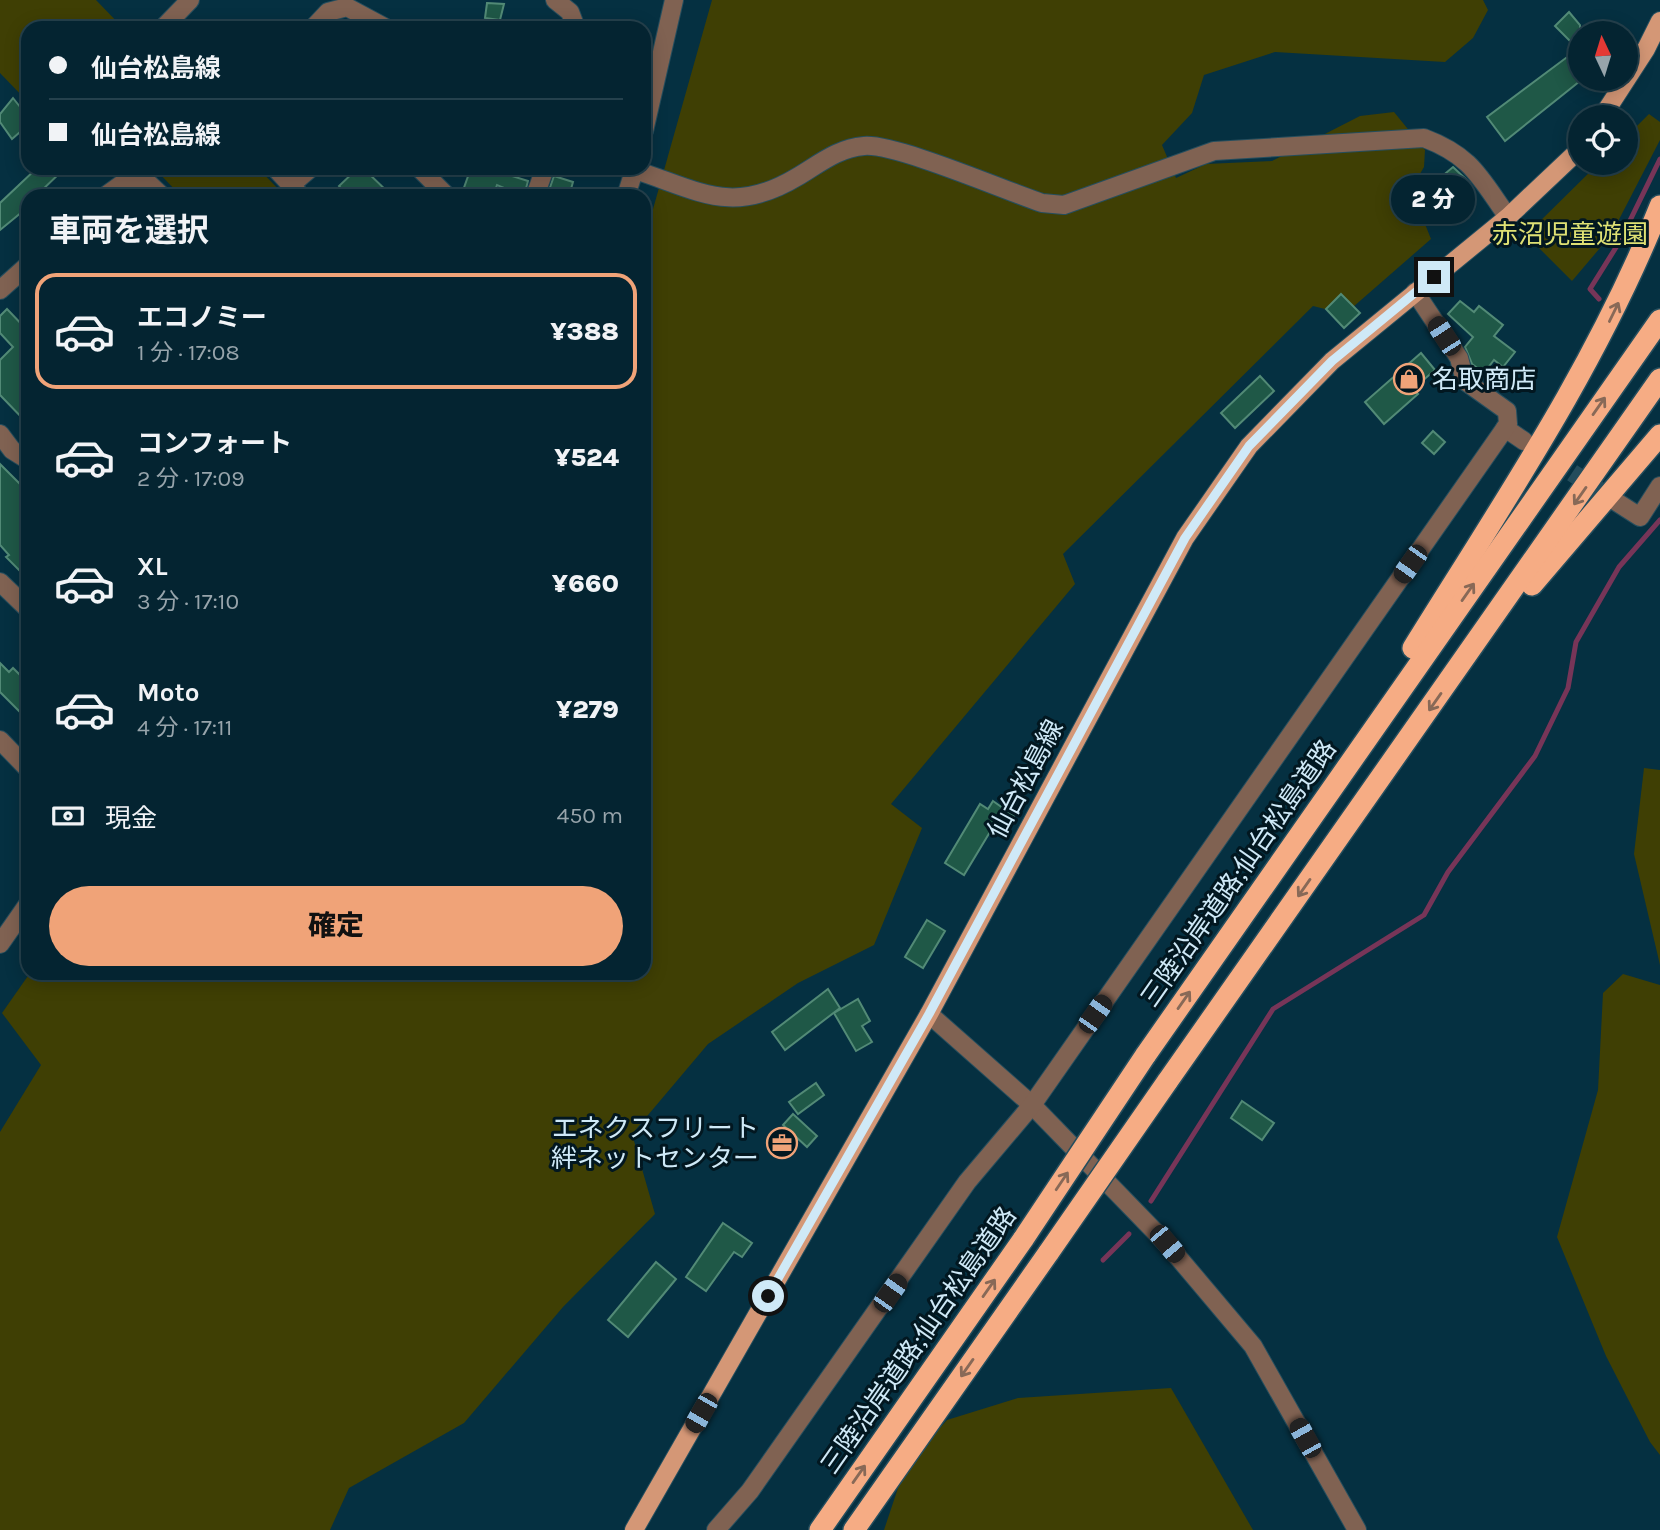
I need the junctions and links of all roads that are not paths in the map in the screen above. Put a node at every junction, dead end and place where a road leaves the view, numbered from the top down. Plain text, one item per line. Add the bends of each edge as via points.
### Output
1 (190, 0) edge
2 (555, 0) edge
3 (674, 0) edge
4 (170, 21) edge
5 (320, 21) edge
6 (373, 21) edge
7 (573, 21) edge
8 (1660, 21) edge
9 (1653, 47) edge
10 (651, 100) edge
11 (1611, 105) edge
12 (1568, 160) edge
13 (651, 174) edge
14 (281, 175) edge
15 (426, 175) edge
16 (115, 189) edge
17 (155, 189) edge
18 (294, 189) edge
19 (440, 189) edge
20 (1660, 206) edge
21 (1508, 218) junction
22 (21, 270) edge
23 (1, 286) edge
24 (1415, 292) junction
25 (1660, 320) edge
26 (1660, 379) edge
27 (1505, 428) junction
28 (0, 434) edge
29 (1660, 435) edge
30 (1524, 442) tunnel mouth
31 (21, 456) edge
32 (1660, 486) edge
33 (1615, 501) tunnel mouth
34 (0, 582) edge
35 (21, 598) edge
36 (1453, 675) junction
37 (0, 740) edge
38 (21, 762) edge
39 (1300, 832) junction
40 (21, 914) edge
41 (0, 944) edge
42 (929, 1014) junction
43 (1032, 1105) junction
44 (634, 1530) edge
45 (716, 1530) edge
46 (820, 1530) edge
47 (854, 1530) edge
48 (1357, 1530) edge

1 - 4 street
2 - 7 street
3 - 10 street
5 - 6 street via 328,12 347,7
8 - 9 main road
9 - 11 main road
12 - 21 main road, 仙台松島線
13 - 21 street via 726,200 765,194 840,151 866,145 1042,203 1064,205 1214,151 1424,138 1448,146 1469,161
14 - 18 street
15 - 19 street
16 - 17 street via 130,178 144,178
39 -> 20 highway via 1573,390 1614,313
21 - 24 main road, 仙台松島線
22 - 23 street
24 - 27 street via 1459,358 1465,381 1507,411
24 - 42 main road, 仙台松島線 via 1332,361 1249,446 1185,538
39 -> 25 highway, 三陸沿岸道路;仙台松島道路
26 -> 36 highway
27 - 30 street
27 - 43 street
28 - 31 street
29 - 36 highway
32 - 33 street via 1640,517
34 - 35 street
36 -> 47 highway, bridge
37 - 38 street
46 -> 39 highway, 三陸沿岸道路;仙台松島道路, bridge
40 - 41 street
42 - 43 street
42 - 44 main road, 仙台松島線
43 - 45 street via 967,1182 750,1491
43 - 48 street via 1167,1244 1253,1346

